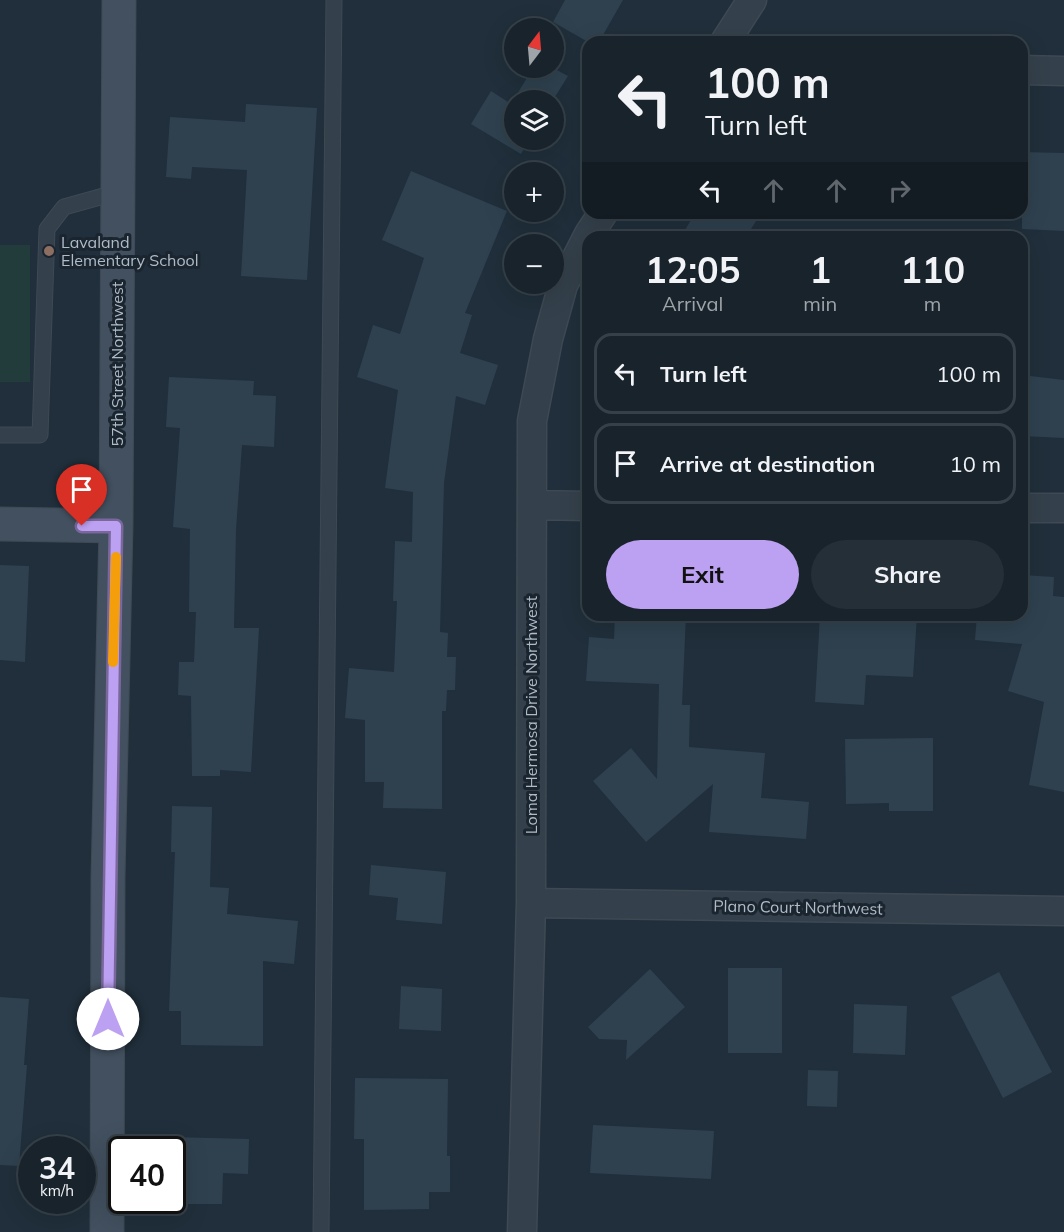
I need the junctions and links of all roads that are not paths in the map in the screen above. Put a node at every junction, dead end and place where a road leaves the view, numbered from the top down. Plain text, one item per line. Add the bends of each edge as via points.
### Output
1 (119, 0) edge
2 (334, 0) edge
3 (752, 0) edge
4 (728, 36) edge
5 (1028, 70) edge
6 (1064, 71) edge
7 (118, 192) junction
8 (582, 248) edge
9 (0, 435) edge
10 (532, 505) junction
11 (582, 506) edge
12 (1028, 508) edge
13 (1064, 508) edge
14 (0, 524) edge
15 (116, 526) junction
16 (531, 903) junction
17 (1064, 911) edge
18 (107, 1232) edge
19 (321, 1232) edge
20 (522, 1232) edge

1 - 7 street, 57th Street Northwest
2 - 19 lane
3 - 4 street
5 - 6 street
7 - 9 lane via 63,207 47,229 40,435
7 - 15 street, 57th Street Northwest
8 - 10 street, Loma Hermosa Drive Northwest via 563,285 548,339 532,422
10 - 11 street
10 - 16 street, Loma Hermosa Drive Northwest
12 - 13 street
14 - 15 street
15 - 18 street, 57th Street Northwest via 108,877
16 - 17 street, Plano Court Northwest
16 - 20 street, Loma Hermosa Drive Northwest

